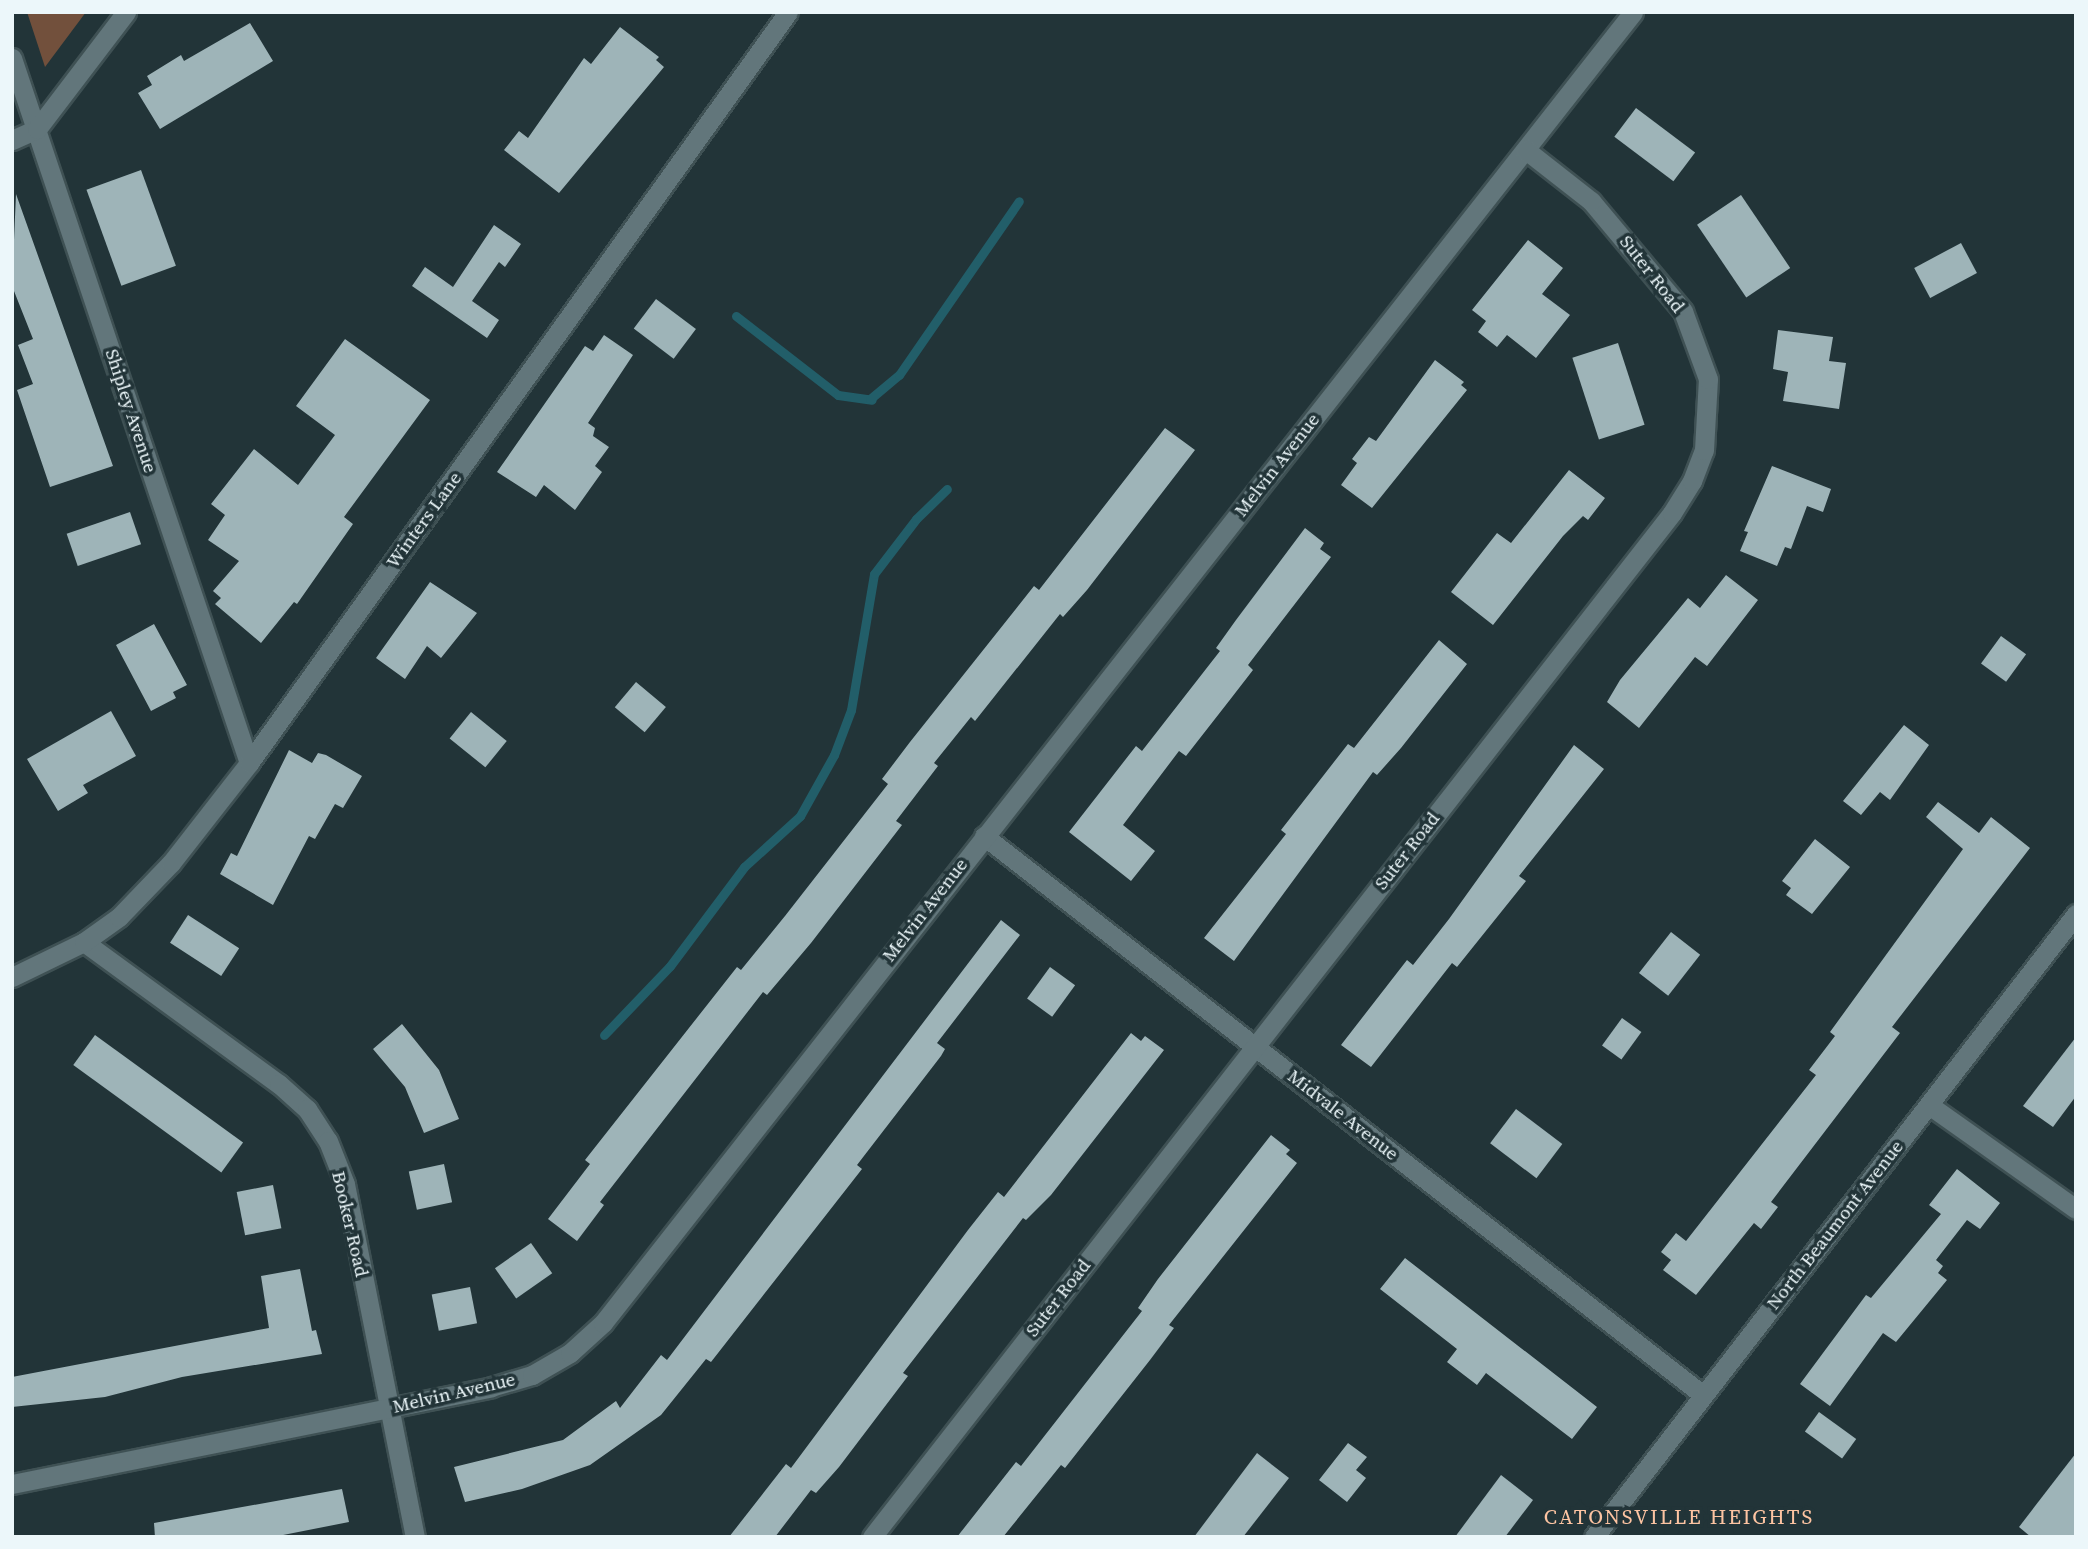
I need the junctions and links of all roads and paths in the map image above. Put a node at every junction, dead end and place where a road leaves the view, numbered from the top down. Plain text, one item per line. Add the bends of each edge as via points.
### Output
1 (126, 12) edge
2 (788, 12) edge
3 (1633, 12) edge
4 (12, 58) edge
5 (37, 129) junction
6 (12, 140) edge
7 (1526, 150) junction
8 (249, 763) junction
9 (984, 836) junction
10 (2076, 914) edge
11 (84, 942) junction
12 (12, 977) edge
13 (1255, 1046) junction
14 (1929, 1105) junction
15 (2076, 1209) edge
16 (1703, 1395) junction
17 (388, 1408) junction
18 (12, 1484) edge
19 (415, 1537) edge
20 (872, 1537) edge
21 (1594, 1537) edge

1 - 5 street
2 - 8 street, Winters Lane
3 - 7 street, Melvin Avenue
4 - 5 street, Shipley Avenue
5 - 6 street
5 - 8 street, Shipley Avenue
7 - 9 street, Melvin Avenue
7 - 13 street, Suter Road via 1591,201 1683,311 1708,379 1704,450 1672,513
8 - 11 street, Winters Lane via 163,872 120,917
9 - 13 street, Midvale Avenue
9 - 17 street, Melvin Avenue via 603,1323 570,1353 532,1375
10 - 14 street, North Beaumont Avenue
11 - 12 street, Winters Lane
11 - 17 street, Booker Road via 307,1109 328,1141 345,1184
13 - 16 street, Midvale Avenue
13 - 20 street, Suter Road
14 - 15 street
14 - 16 street, North Beaumont Avenue
16 - 21 street, North Beaumont Avenue
17 - 18 street, Melvin Avenue
17 - 19 street, Booker Road

